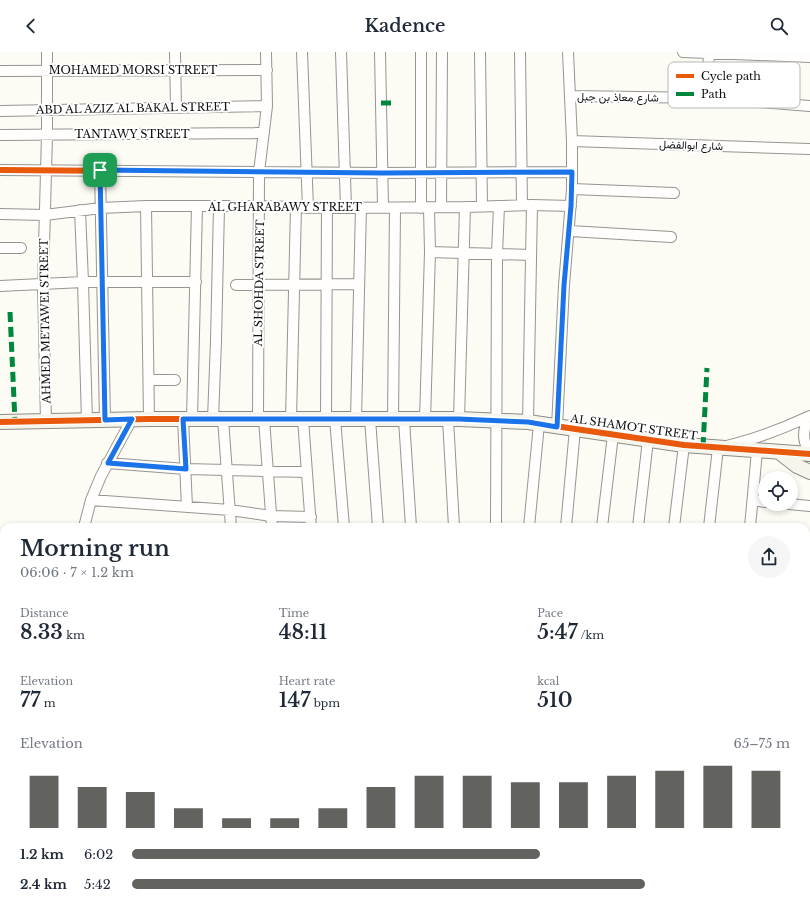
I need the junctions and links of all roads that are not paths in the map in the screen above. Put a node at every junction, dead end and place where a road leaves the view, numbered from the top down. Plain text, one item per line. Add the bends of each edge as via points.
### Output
1 (47, 52) edge
2 (175, 52) edge
3 (266, 52) edge
4 (302, 52) edge
5 (341, 52) edge
6 (380, 52) edge
7 (421, 52) edge
8 (442, 52) edge
9 (480, 52) edge
10 (520, 52) edge
11 (568, 52) edge
12 (683, 52) edge
13 (709, 52) edge
14 (810, 58) edge
15 (709, 62) edge
16 (47, 70) junction
17 (267, 70) junction
18 (0, 71) edge
19 (175, 71) junction
20 (570, 96) junction
21 (668, 97) edge
22 (800, 105) edge
23 (267, 106) junction
24 (810, 106) edge
25 (176, 108) junction
26 (47, 110) junction
27 (0, 111) edge
28 (264, 133) junction
29 (0, 135) edge
30 (47, 135) junction
31 (572, 141) junction
32 (810, 149) edge
33 (0, 170) edge
34 (47, 170) junction
35 (100, 170) junction
36 (260, 172) junction
37 (307, 172) junction
38 (344, 172) junction
39 (420, 172) junction
40 (442, 172) junction
41 (482, 172) junction
42 (572, 172) junction
43 (382, 173) junction
44 (522, 173) junction
45 (572, 189) junction
46 (674, 192) dead end
47 (522, 205) junction
48 (532, 205) junction
49 (146, 206) junction
50 (197, 206) junction
51 (260, 206) junction
52 (482, 206) junction
53 (499, 206) junction
54 (571, 206) junction
55 (218, 207) junction
56 (296, 207) junction
57 (361, 207) junction
58 (383, 207) junction
59 (441, 207) junction
60 (465, 207) junction
61 (101, 208) junction
62 (308, 208) junction
63 (327, 208) junction
64 (346, 208) junction
65 (395, 208) junction
66 (425, 208) junction
67 (80, 210) junction
68 (0, 214) edge
69 (45, 214) junction
70 (570, 231) junction
71 (671, 237) dead end
72 (0, 248) edge
73 (20, 248) dead end
74 (430, 252) junction
75 (464, 253) junction
76 (497, 254) junction
77 (531, 255) junction
78 (83, 282) junction
79 (103, 282) junction
80 (196, 282) junction
81 (148, 283) junction
82 (43, 284) junction
83 (259, 284) junction
84 (294, 284) junction
85 (327, 284) junction
86 (358, 284) junction
87 (236, 285) dead end
88 (0, 286) edge
89 (149, 380) junction
90 (175, 380) dead end
91 (810, 416) edge
92 (132, 419) junction
93 (149, 419) junction
94 (188, 419) junction
95 (218, 419) junction
96 (261, 419) junction
97 (297, 419) junction
98 (331, 419) junction
99 (363, 419) junction
100 (454, 419) junction
101 (105, 420) junction
102 (398, 420) junction
103 (425, 420) junction
104 (495, 420) junction
105 (87, 421) junction
106 (0, 422) edge
107 (46, 422) junction
108 (534, 423) junction
109 (557, 427) junction
110 (575, 429) junction
111 (613, 435) junction
112 (648, 440) junction
113 (684, 445) junction
114 (718, 448) junction
115 (757, 451) junction
116 (778, 452) junction
117 (810, 453) edge
118 (108, 463) junction
119 (186, 469) junction
120 (226, 471) junction
121 (268, 471) junction
122 (307, 472) junction
123 (810, 472) edge
124 (91, 500) junction
125 (753, 500) junction
126 (758, 501) edge
127 (798, 505) edge
128 (810, 506) edge
129 (187, 507) junction
130 (230, 510) junction
131 (271, 516) junction
132 (311, 522) edge
133 (85, 523) edge
134 (231, 523) edge
135 (272, 523) edge
136 (344, 523) edge
137 (377, 523) edge
138 (411, 523) edge
139 (454, 523) edge
140 (496, 523) edge
141 (529, 523) edge
142 (566, 523) edge
143 (602, 523) edge
144 (638, 523) edge
145 (674, 523) edge
146 (709, 523) edge
147 (750, 523) edge

1 - 16 street, AHMED METAWEI STREET
2 - 19 street
3 - 17 street, AL SHOHDA STREET
4 - 37 street
5 - 38 street
6 - 43 street
7 - 39 street
8 - 40 street
9 - 41 street
10 - 44 street
11 - 20 street
12 - 13 street
13 - 14 street
13 - 15 street
16 - 18 street, MOHAMED MORSI STREET
16 - 19 street, MOHAMED MORSI STREET
16 - 26 street, AHMED METAWEI STREET
17 - 19 street, MOHAMED MORSI STREET
17 - 23 street, AL SHOHDA STREET
19 - 25 street
20 - 21 street, شارع معاذ بن جبل
20 - 31 street
22 - 24 street, شارع معاذ بن جبل
23 - 25 street, ABD AL AZIZ AL BAKAL STREET
23 - 28 street, AL SHOHDA STREET
25 - 26 street, ABD AL AZIZ AL BAKAL STREET
26 - 27 street, ABD AL AZIZ AL BAKAL STREET
26 - 30 street, AHMED METAWEI STREET
28 - 30 street, TANTAWY STREET
28 - 36 street, AL SHOHDA STREET
29 - 30 street, TANTAWY STREET
30 - 34 street, AHMED METAWEI STREET
31 - 32 street, شارع ابوالفضل
31 - 42 street
33 - 34 street
34 - 35 street
34 - 69 street, AHMED METAWEI STREET
35 - 36 street
35 - 61 street
36 - 37 street
36 - 51 street, AL SHOHDA STREET
37 - 38 street
37 - 62 street
38 - 43 street
38 - 64 street
39 - 40 street
39 - 43 street
39 - 66 street
40 - 41 street
40 - 59 street
41 - 44 street
41 - 52 street
42 - 44 street
42 - 45 street
43 - 58 street
44 - 47 street
45 - 46 street
45 - 54 street
47 - 48 street, AL GHARABAWY STREET
47 - 53 street, AL GHARABAWY STREET
48 - 54 street, AL GHARABAWY STREET
48 - 77 street
49 - 50 street, AL GHARABAWY STREET
49 - 61 street, AL GHARABAWY STREET
49 - 81 street
50 - 55 street, AL GHARABAWY STREET
50 - 80 street
51 - 55 street, AL GHARABAWY STREET
51 - 56 street, AL GHARABAWY STREET
51 - 83 street, AL SHOHDA STREET
52 - 53 street, AL GHARABAWY STREET
52 - 60 street, AL GHARABAWY STREET
53 - 76 street
54 - 70 street
55 - 95 street
56 - 62 street, AL GHARABAWY STREET
56 - 84 street
57 - 58 street, AL GHARABAWY STREET
57 - 64 street, AL GHARABAWY STREET
57 - 86 street
58 - 65 street, AL GHARABAWY STREET
59 - 60 street, AL GHARABAWY STREET
59 - 66 street, AL GHARABAWY STREET
60 - 75 street
61 - 67 street, AL GHARABAWY STREET
61 - 79 street
62 - 63 street, AL GHARABAWY STREET
63 - 64 street, AL GHARABAWY STREET
63 - 85 street
65 - 66 street, AL GHARABAWY STREET
65 - 102 street
66 - 74 street
67 - 69 street, AL GHARABAWY STREET
67 - 78 street
68 - 69 street, AL GHARABAWY STREET
69 - 82 street, AHMED METAWEI STREET
70 - 71 street
70 - 109 street via 564,285
72 - 73 street
74 - 75 street
74 - 103 street
75 - 76 street
75 - 100 street
76 - 77 street
76 - 104 street
77 - 108 street
78 - 79 street
78 - 82 street
78 - 105 street
79 - 81 street
79 - 101 street
80 - 81 street
80 - 94 street
81 - 89 street
82 - 88 street
82 - 107 street, AHMED METAWEI STREET
83 - 84 street
83 - 87 street
83 - 96 street, AL SHOHDA STREET
84 - 85 street
84 - 97 street
85 - 86 street
85 - 98 street
86 - 99 street
89 - 90 street
89 - 93 street
91 - 114 street, AL SHAMOT STREET via 768,434
91 - 117 street, AL SHAMOT STREET via 805,426 804,437
92 - 93 street, AL SHAMOT STREET
92 - 101 street, AL SHAMOT STREET
92 - 118 street
93 - 94 street, AL SHAMOT STREET
94 - 95 street, AL SHAMOT STREET
94 - 119 street
95 - 96 street, AL SHAMOT STREET
95 - 120 street
96 - 97 street, AL SHAMOT STREET
96 - 121 street, AL SHOHDA STREET
97 - 98 street, AL SHAMOT STREET
97 - 122 street
98 - 99 street, AL SHAMOT STREET
98 - 136 street
99 - 102 street, AL SHAMOT STREET
99 - 137 street
100 - 103 street, AL SHAMOT STREET
100 - 104 street, AL SHAMOT STREET
100 - 139 street
101 - 105 street, AL SHAMOT STREET
102 - 103 street, AL SHAMOT STREET
102 - 138 street
104 - 108 street, AL SHAMOT STREET
104 - 140 street
105 - 107 street, AL SHAMOT STREET
106 - 107 street, AL SHAMOT STREET
108 - 109 street, AL SHAMOT STREET
108 - 141 street
109 - 110 street, AL SHAMOT STREET
110 - 111 street, AL SHAMOT STREET
110 - 142 street
111 - 112 street, AL SHAMOT STREET
111 - 143 street
112 - 113 street, AL SHAMOT STREET
112 - 144 street
113 - 114 street, AL SHAMOT STREET
113 - 145 street
114 - 115 street, AL SHAMOT STREET
114 - 146 street
115 - 116 street, AL SHAMOT STREET
115 - 125 street
116 - 117 street, AL SHAMOT STREET
116 - 123 street
118 - 119 street
118 - 124 street
119 - 120 street
119 - 129 street
120 - 121 street
120 - 130 street
121 - 122 street
121 - 131 street, AL SHOHDA STREET
122 - 132 street
124 - 129 street
124 - 133 street
125 - 126 street
125 - 147 street
127 - 128 street
129 - 130 street
130 - 131 street
130 - 134 street
131 - 132 street
131 - 135 street, AL SHOHDA STREET

